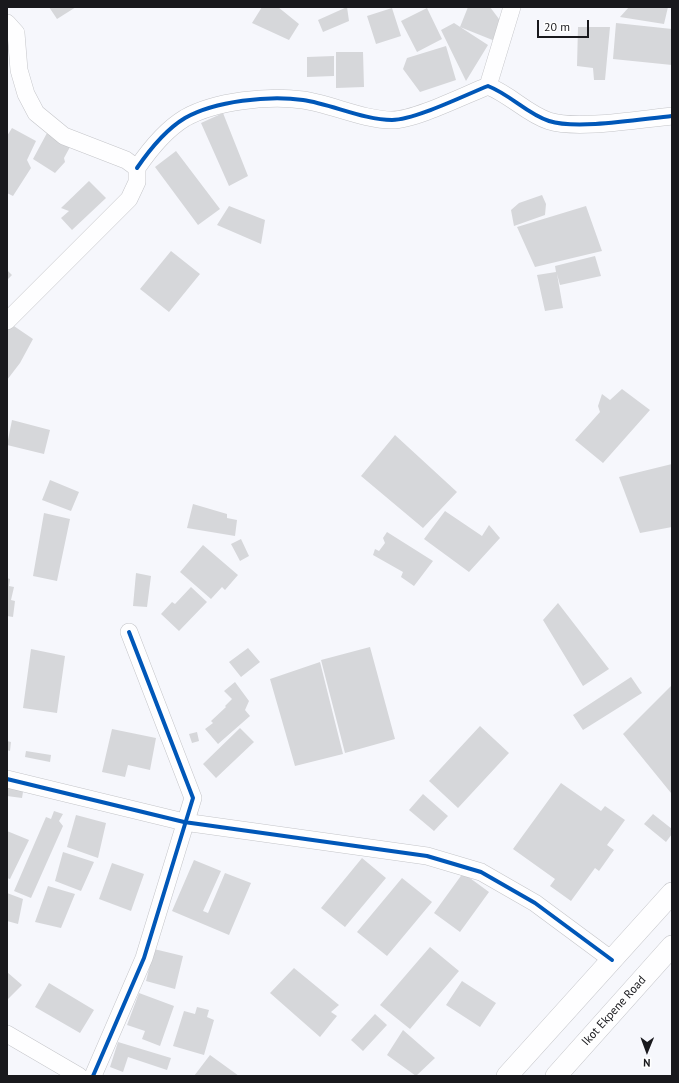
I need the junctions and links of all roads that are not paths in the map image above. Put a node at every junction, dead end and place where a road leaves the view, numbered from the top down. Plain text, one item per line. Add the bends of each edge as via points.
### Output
1 (512, 7) edge
2 (7, 23) edge
3 (488, 86) junction
4 (672, 116) edge
5 (137, 168) junction
6 (7, 321) edge
7 (129, 632) dead end
8 (7, 779) edge
9 (184, 822) junction
10 (672, 893) edge
11 (672, 946) edge
12 (612, 960) junction
13 (7, 1034) edge
14 (79, 1076) edge
15 (93, 1076) edge
16 (508, 1076) edge
17 (556, 1076) edge

1 - 3 street
2 - 5 street via 16,33 19,70 26,94 36,112 64,136 126,160
3 - 4 street via 500,91 532,114 550,122 569,124
3 - 5 street via 408,118 392,120 303,100 263,99 224,103 185,118 153,145
5 - 6 street via 137,182 129,199
7 - 9 street via 193,798
8 - 9 street
9 - 12 street via 427,856 480,872 535,903
9 - 15 street via 144,958
10 - 12 street
11 - 17 street, Ikot Ekpene Road
12 - 16 street
13 - 14 street

